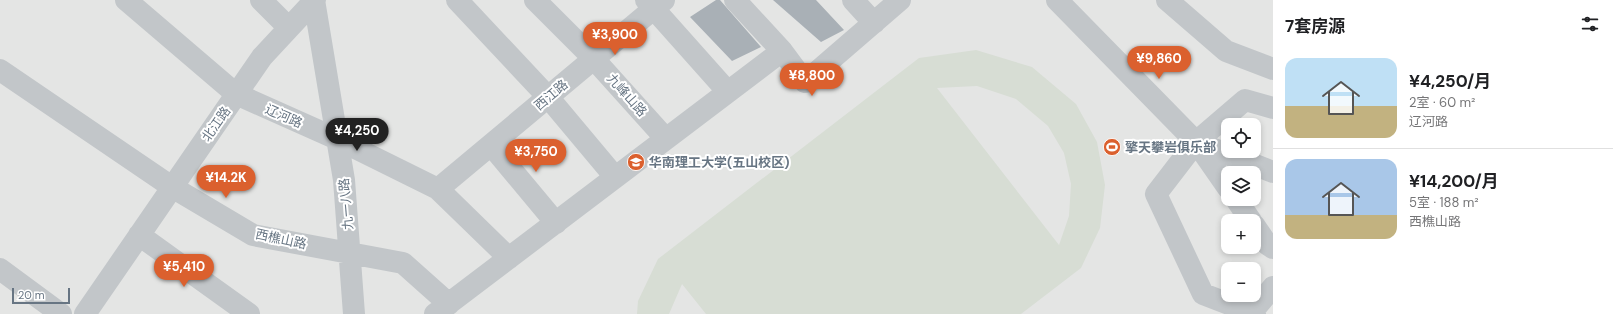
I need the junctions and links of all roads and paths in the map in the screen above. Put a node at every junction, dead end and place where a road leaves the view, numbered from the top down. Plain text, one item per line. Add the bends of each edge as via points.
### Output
1 (126, 0) edge
2 (262, 0) edge
3 (314, 0) edge
4 (457, 0) edge
5 (535, 0) edge
6 (735, 0) edge
7 (853, 0) edge
8 (900, 0) edge
9 (1057, 0) edge
10 (1167, 0) edge
11 (654, 3) edge
12 (874, 23) junction
13 (289, 28) junction
14 (782, 51) junction
15 (594, 59) junction
16 (0, 70) edge
17 (1273, 70) edge
18 (728, 92) junction
19 (236, 94) junction
20 (548, 97) junction
21 (1273, 108) edge
22 (337, 139) junction
23 (666, 139) junction
24 (1196, 142) junction
25 (491, 145) junction
26 (1273, 172) edge
27 (615, 177) junction
28 (1221, 178) edge
29 (172, 187) junction
30 (438, 189) junction
31 (556, 223) junction
32 (1261, 234) edge
33 (139, 235) junction
34 (1273, 248) edge
35 (349, 253) junction
36 (509, 258) junction
37 (0, 269) edge
38 (1273, 287) edge
39 (442, 309) edge
40 (1253, 313) edge
41 (61, 314) edge
42 (85, 314) edge
43 (249, 314) edge
44 (354, 314) edge

1 - 19 street, 辽河路
2 - 13 street
3 - 13 street, 北江路
3 - 22 street, 九一八路
4 - 20 street
5 - 15 street, 九峰山路
6 - 14 street
7 - 12 street
8 - 12 street
9 - 24 street
10 - 17 street via 1226,51
11 - 15 street, 西江路
11 - 18 street
12 - 14 street via 805,82
13 - 19 street, 北江路 via 262,57
14 - 18 street
15 - 20 street, 西江路
15 - 23 street, 九峰山路
16 - 29 street, 西樵山路
18 - 23 street
19 - 22 street, 辽河路
19 - 29 street, 北江路
20 - 25 street, 西江路
20 - 27 street
21 - 24 street via 1245,100
22 - 30 street, 辽河路
22 - 35 street, 九一八路 via 344,180
23 - 27 street
24 - 26 street
24 - 28 street
24 - 40 street via 1156,194 1203,294
25 - 30 street, 西江路
25 - 31 street
27 - 31 street
29 - 33 street, 北江路
29 - 35 street, 西樵山路 via 252,235
30 - 36 street, 辽河路
31 - 36 street
32 - 34 street
33 - 42 street, 北江路
33 - 43 street
35 - 39 street, 西樵山路 via 404,263
35 - 44 street, 九一八路
36 - 39 street
37 - 41 street
38 - 40 street

